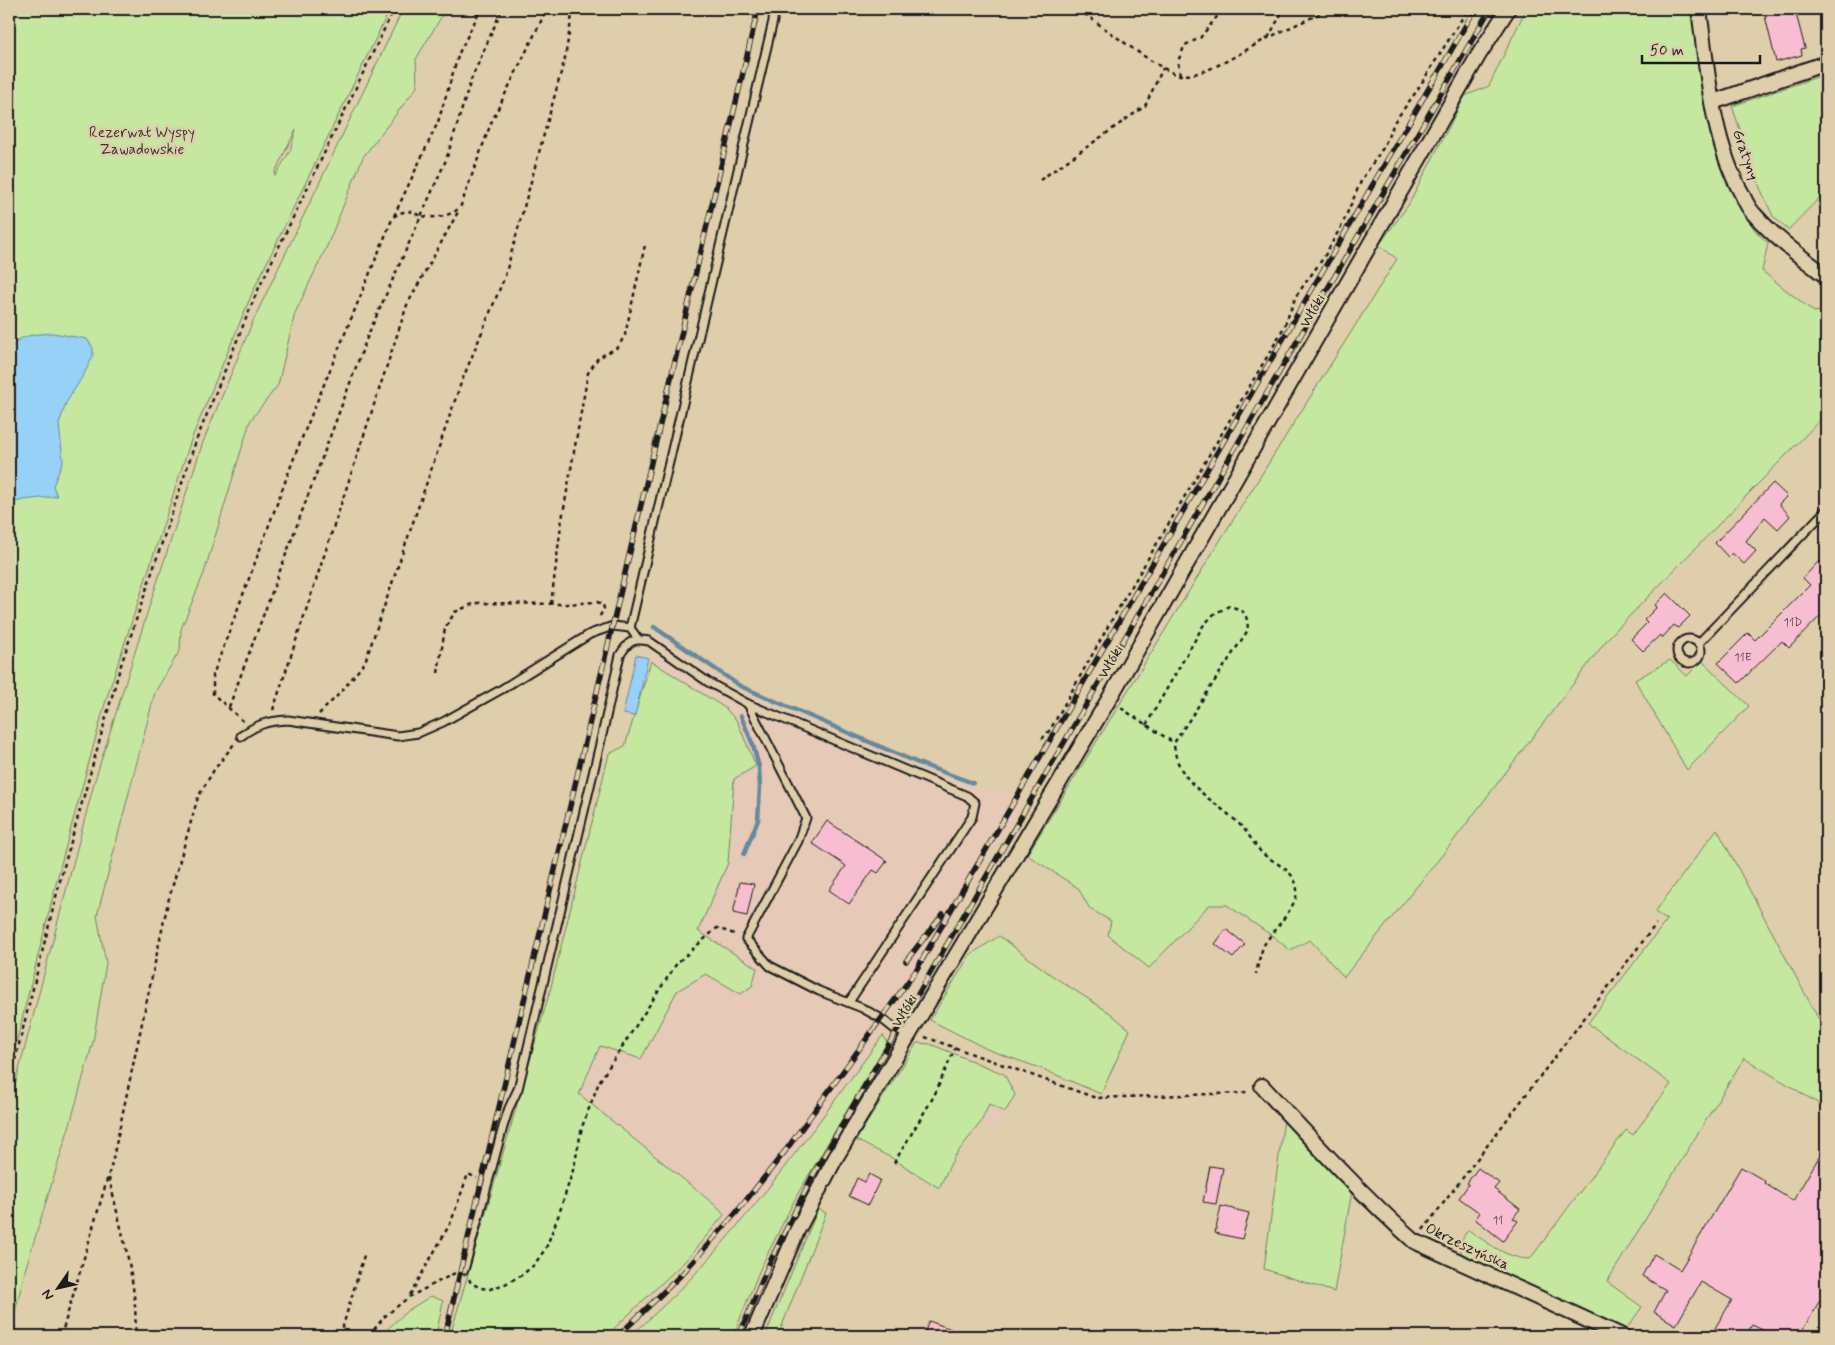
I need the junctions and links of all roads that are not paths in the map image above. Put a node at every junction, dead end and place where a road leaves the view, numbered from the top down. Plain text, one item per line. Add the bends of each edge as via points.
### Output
1 (774, 9) edge
2 (1508, 9) edge
3 (1699, 9) edge
4 (1826, 63) edge
5 (1713, 102) junction
6 (1826, 276) edge
7 (1826, 510) edge
8 (630, 628) junction
9 (638, 639) junction
10 (1699, 643) dead end
11 (748, 704) junction
12 (241, 736) road end
13 (849, 1002) junction
14 (911, 1032) junction
15 (1262, 1086) road end
16 (464, 1270) road end
17 (752, 1336) edge
18 (1622, 1336) edge

1 - 8 lane
2 - 14 street, Włóki via 1109,699
3 - 5 street, Gratyny
4 - 5 street
5 - 6 street, Gratyny via 1726,157 1752,213 1788,247
7 - 10 lane
8 - 9 lane
8 - 12 lane via 613,626 590,634 502,689 418,733 398,736 269,720
9 - 11 lane via 649,641 708,682
9 - 16 lane via 627,644 620,655 518,1089 503,1127
11 - 13 lane via 806,818 798,840 746,939 770,966
11 - 13 lane via 967,796 974,803 972,817
13 - 14 lane via 882,1019 897,1031
14 - 17 street, Włóki via 804,1215
15 - 18 street, Okrzeszyńska via 1324,1153 1414,1241

